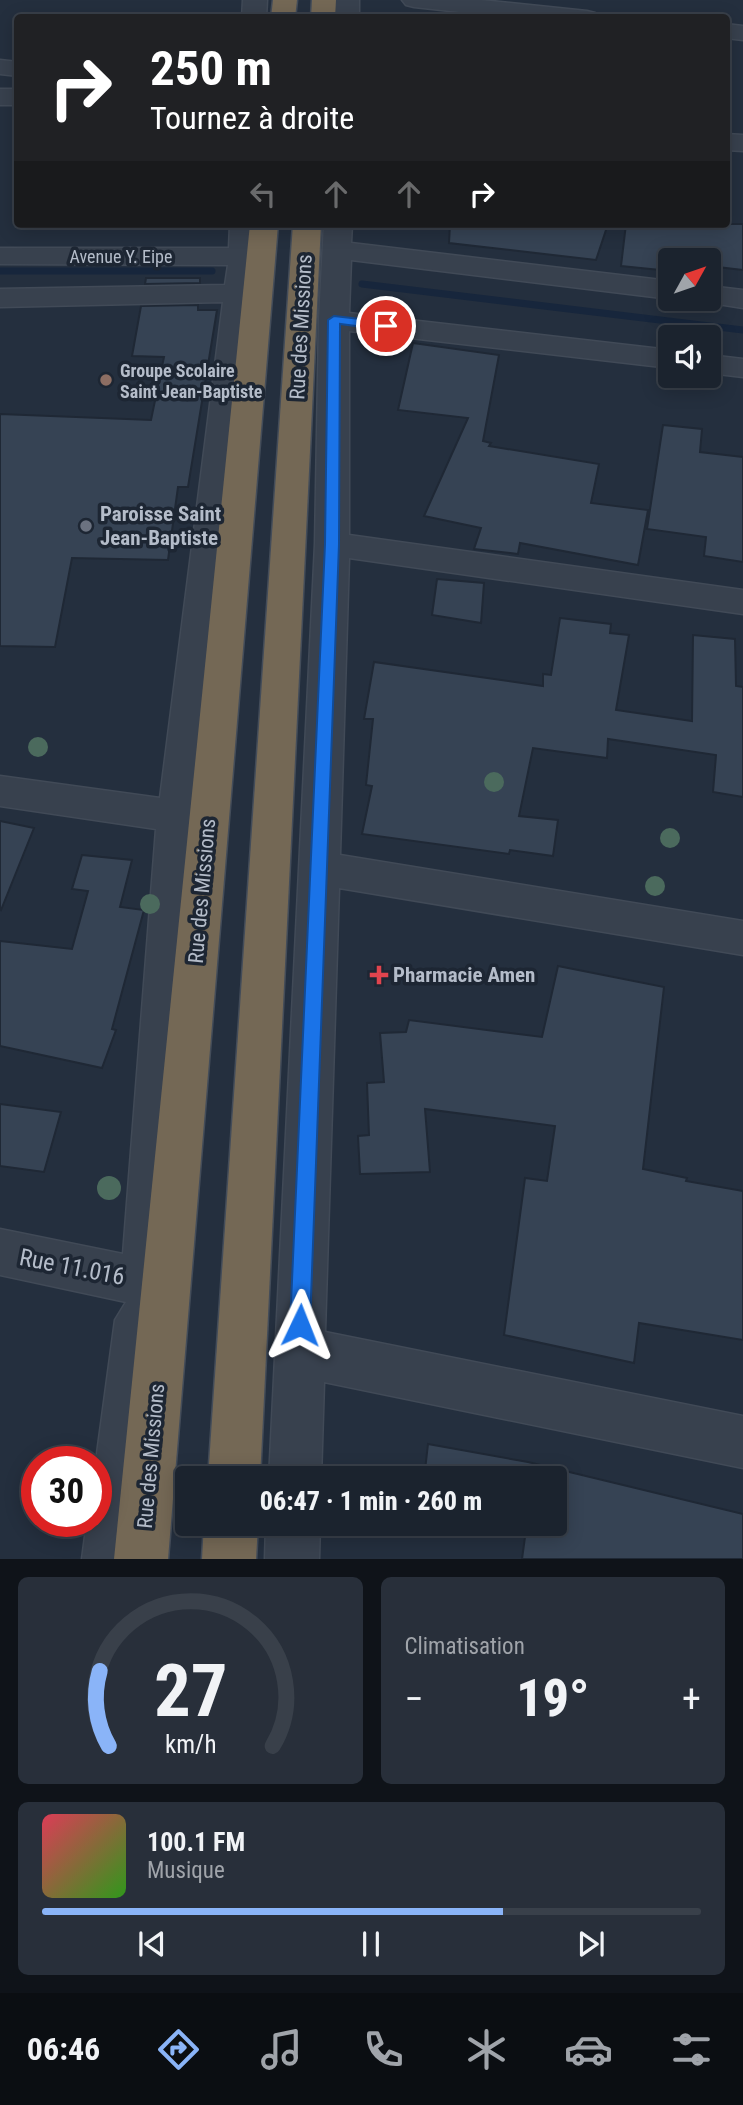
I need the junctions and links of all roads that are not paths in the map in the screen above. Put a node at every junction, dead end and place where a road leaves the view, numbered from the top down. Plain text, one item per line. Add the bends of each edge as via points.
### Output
1 (414, 0) edge
2 (549, 14) edge
3 (307, 228) edge
4 (338, 237) edge
5 (247, 249) edge
6 (0, 256) edge
7 (658, 288) edge
8 (721, 296) edge
9 (0, 298) edge
10 (743, 299) edge
11 (334, 320) junction
12 (658, 358) edge
13 (721, 365) edge
14 (743, 368) edge
15 (332, 544) junction
16 (743, 602) edge
17 (0, 791) edge
18 (177, 816) junction
19 (318, 868) junction
20 (743, 938) edge
21 (0, 1252) edge
22 (145, 1282) junction
23 (299, 1352) junction
24 (743, 1442) edge
25 (235, 1466) edge
26 (295, 1466) edge
27 (230, 1536) edge
28 (293, 1536) edge
29 (109, 1559) edge
30 (141, 1559) edge
31 (229, 1559) edge
32 (292, 1559) edge

1 - 2 street
3 - 25 highway, Rue des Missions
4 - 7 street
4 - 11 street
5 - 6 street, Avenue Y. Eipe
5 - 9 street, Avenue Y. Eipe
5 - 18 street
5 - 30 highway, Rue des Missions
8 - 10 street
11 - 12 street
11 - 15 street
13 - 14 street
15 - 16 street
15 - 19 street
17 - 18 street
18 - 22 street
19 - 20 street
19 - 23 street
21 - 22 street, Rue 11.016
22 - 29 street
23 - 24 street
23 - 26 street
27 - 31 highway
28 - 32 street

